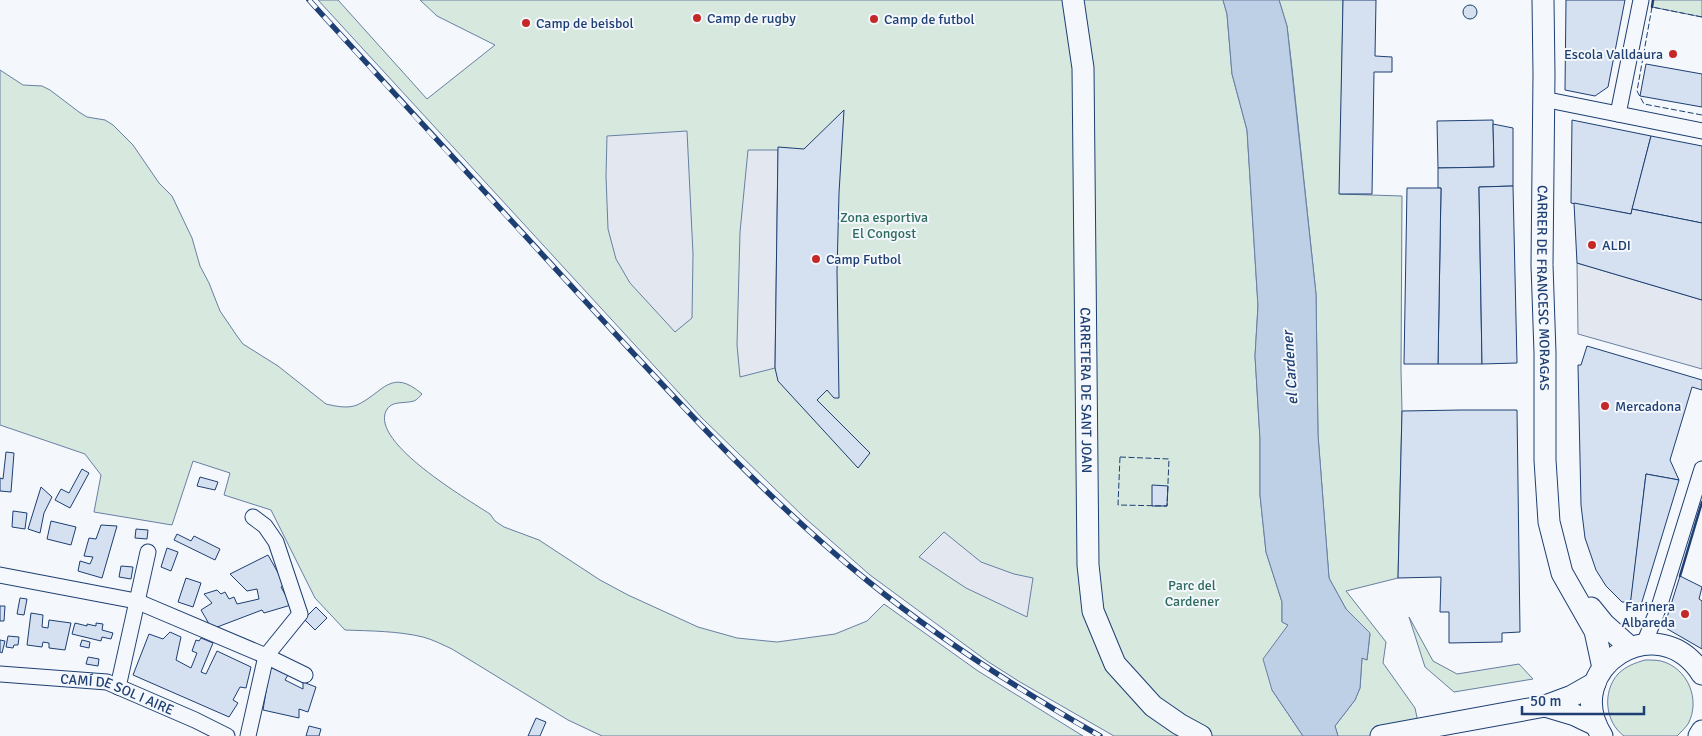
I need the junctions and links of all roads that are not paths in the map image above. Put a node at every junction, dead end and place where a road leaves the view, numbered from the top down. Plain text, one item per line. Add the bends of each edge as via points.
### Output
1 (1073, 0) edge
2 (1543, 0) edge
3 (1641, 0) edge
4 (1543, 99) junction
5 (1618, 114) junction
6 (1702, 131) edge
7 (1702, 468) edge
8 (253, 518) dead end
9 (148, 552) dead end
10 (1562, 573) junction
11 (0, 574) edge
12 (136, 601) junction
13 (1637, 646) junction
14 (266, 656) junction
15 (1701, 671) edge
16 (0, 674) edge
17 (305, 675) dead end
18 (1599, 675) junction
19 (118, 687) junction
20 (1535, 708) junction
21 (1599, 730) edge
22 (1702, 731) edge
23 (210, 732) edge
24 (227, 736) edge
25 (248, 736) edge
26 (1200, 736) edge
27 (1381, 736) edge
28 (1699, 736) edge

1 - 26 street, CARRETERA DE SANT JOAN via 1083,68 1088,565 1093,611 1115,664 1153,706
2 - 4 street, CARRER DE FRANCESC MORAGAS
3 - 5 street
4 - 5 street
4 - 10 street, CARRER DE FRANCESC MORAGAS via 1545,460 1550,522
5 - 6 street
7 - 13 street via 1660,604
8 - 14 street via 265,526 276,542 300,614
9 - 12 street
10 - 13 street, CARRER DE FRANCESC MORAGAS via 1604,624
10 - 18 street, CARRER DE FRANCESC MORAGAS via 1596,631
11 - 12 street
12 - 14 street
12 - 19 street
13 - 15 street via 1671,647 1687,656
13 - 18 street via 1615,656
14 - 17 street
14 - 25 street
16 - 19 street, CAMÍ DE SOL I AIRE via 107,682
18 - 20 street via 1572,696
18 - 21 street, CARRER DE FRANCESC MORAGAS via 1592,707
19 - 23 street, CAMÍ DE SOL I AIRE
20 - 21 street via 1575,715
20 - 27 street
22 - 28 street
23 - 24 street, CAMÍ DE SOL I AIRE

